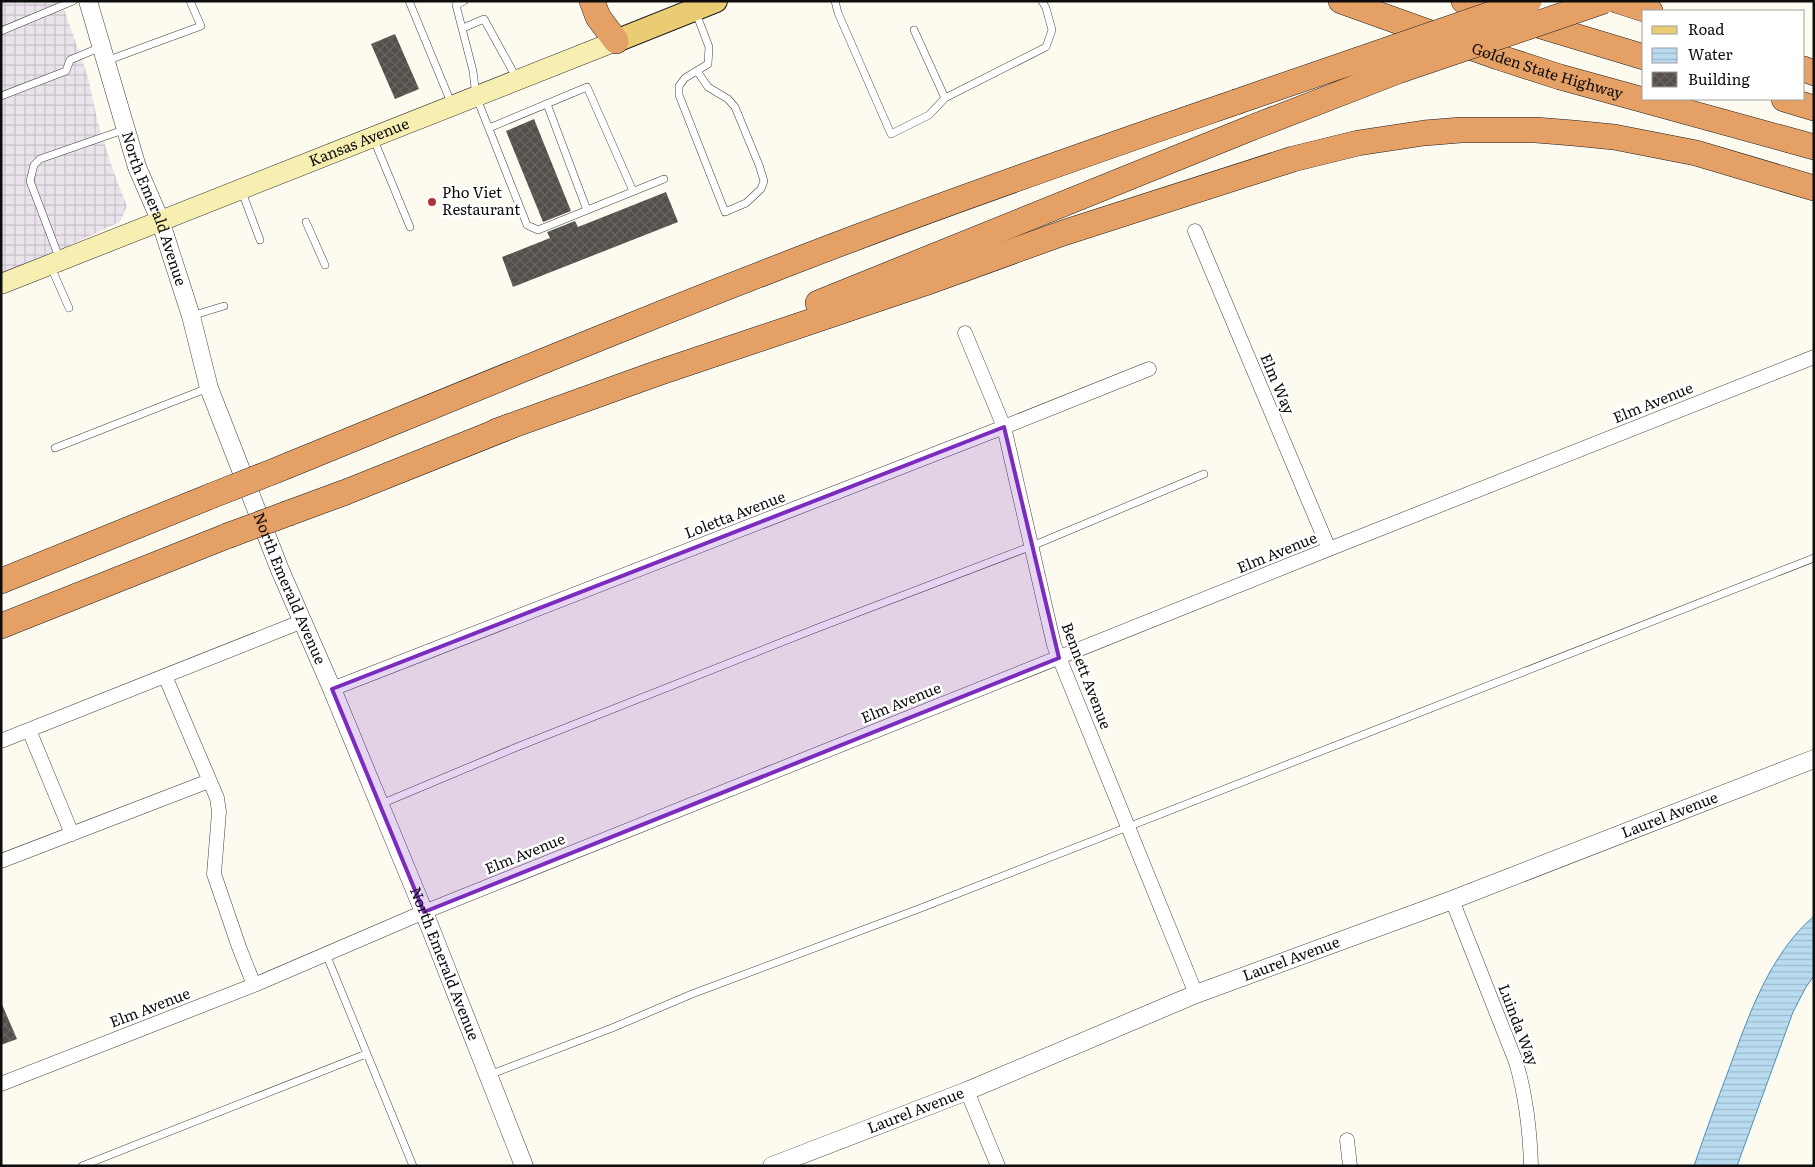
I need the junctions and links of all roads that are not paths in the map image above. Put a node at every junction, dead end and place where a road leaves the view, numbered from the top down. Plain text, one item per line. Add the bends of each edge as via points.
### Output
1 (73, 1) edge
2 (88, 1) edge
3 (190, 1) edge
4 (409, 1) edge
5 (464, 1) edge
6 (592, 1) edge
7 (610, 1) edge
8 (716, 1) edge
9 (835, 1) edge
10 (1042, 1) edge
11 (1341, 1) edge
12 (1464, 1) edge
13 (1529, 1) edge
14 (1604, 1) edge
15 (1619, 1) edge
16 (695, 9) junction
17 (1647, 10) edge
18 (463, 28) junction
19 (914, 30) dead end
20 (1, 31) edge
21 (616, 41) junction
22 (103, 54) junction
23 (1642, 56) edge
24 (697, 71) junction
25 (517, 80) junction
26 (1, 96) edge
27 (476, 96) junction
28 (945, 98) junction
29 (1642, 100) edge
30 (1643, 100) edge
31 (1787, 100) edge
32 (547, 104) junction
33 (452, 105) junction
34 (1814, 108) edge
35 (489, 128) junction
36 (126, 129) junction
37 (372, 136) junction
38 (1814, 147) edge
39 (664, 178) dead end
40 (1814, 188) edge
41 (240, 189) junction
42 (634, 191) junction
43 (588, 210) junction
44 (160, 220) junction
45 (306, 222) dead end
46 (410, 227) dead end
47 (1195, 231) dead end
48 (260, 240) dead end
49 (55, 262) junction
50 (325, 265) dead end
51 (1, 284) edge
52 (224, 306) dead end
53 (69, 308) dead end
54 (191, 316) junction
55 (965, 332) dead end
56 (1814, 357) edge
57 (1149, 369) dead end
58 (209, 388) junction
59 (1004, 427) junction
60 (497, 431) junction
61 (55, 448) dead end
62 (1204, 474) dead end
63 (1032, 546) junction
64 (1328, 549) junction
65 (1814, 558) edge
66 (1, 581) edge
67 (303, 621) junction
68 (1, 626) edge
69 (1059, 658) junction
70 (166, 676) junction
71 (332, 689) junction
72 (29, 730) junction
73 (1, 740) edge
74 (1814, 760) edge
75 (209, 781) junction
76 (380, 804) junction
77 (1128, 827) junction
78 (72, 834) junction
79 (1, 861) edge
80 (1452, 900) junction
81 (424, 912) junction
82 (326, 954) junction
83 (254, 985) junction
84 (1196, 994) junction
85 (366, 1054) junction
86 (489, 1076) junction
87 (1, 1084) edge
88 (967, 1092) junction
89 (1347, 1140) dead end
90 (82, 1166) edge
91 (413, 1166) edge
92 (524, 1166) edge
93 (772, 1166) edge
94 (998, 1166) edge
95 (1350, 1166) edge
96 (1532, 1166) edge

1 - 20 lane
2 - 22 street, North Emerald Avenue
3 - 22 lane via 201,26
4 - 33 lane
5 - 18 lane via 456,5
6 - 21 highway via 598,17
7 - 21 highway
8 - 16 main road, Kansas Avenue
9 - 28 lane via 891,134 928,115
10 - 28 lane via 1052,30 1046,47
11 - 29 highway, Golden State Highway via 1498,57
12 - 23 highway
13 - 66 highway, bridge via 1045,168 837,245
14 - 60 highway, bridge via 1398,72 1256,126
15 - 17 highway
16 - 21 main road, Kansas Avenue
16 - 24 lane via 709,47 708,64
18 - 25 lane via 484,19
18 - 27 lane
19 - 28 lane
21 - 25 main road, Kansas Avenue
22 - 26 lane via 70,60 66,71
22 - 36 street, North Emerald Avenue
24 - 24 lane via 708,87 735,107 764,181 746,203 724,212 679,95 679,86
25 - 27 main road, Kansas Avenue
27 - 33 main road, Kansas Avenue
27 - 35 lane
30 - 38 highway, Golden State Highway
31 - 34 highway
32 - 35 lane
32 - 42 lane via 587,87
32 - 43 lane
33 - 37 main road, Kansas Avenue
35 - 43 lane via 527,225 538,230
36 - 44 street, North Emerald Avenue
36 - 49 lane via 40,159 34,165 30,181
37 - 41 main road, Kansas Avenue
37 - 46 lane
39 - 42 lane
40 - 60 highway via 1688,152 1573,132 1461,130 1358,143 1293,159 1063,233
41 - 44 main road, Kansas Avenue
41 - 48 lane
42 - 43 lane
44 - 49 main road, Kansas Avenue
44 - 54 street, North Emerald Avenue
45 - 50 lane
47 - 64 street, Elm Way
49 - 51 main road, Kansas Avenue
49 - 53 lane
52 - 54 lane
54 - 58 street, North Emerald Avenue
55 - 59 street, Bennett Avenue
56 - 64 street, Elm Avenue
57 - 59 street, Loletta Avenue
58 - 61 lane
58 - 67 street, North Emerald Avenue
59 - 63 street, Bennett Avenue
59 - 71 street, Loletta Avenue
60 - 68 highway, bridge
62 - 63 lane
63 - 69 street, Bennett Avenue via 1049,630
63 - 76 lane via 811,630
64 - 69 street, Elm Avenue
65 - 77 lane
67 - 70 street
67 - 71 street, North Emerald Avenue
69 - 77 street, Bennett Avenue
69 - 81 street, Elm Avenue
70 - 72 street
70 - 75 street
71 - 76 street, North Emerald Avenue
72 - 73 street
72 - 78 street
74 - 80 street, Laurel Avenue
75 - 78 street
75 - 83 street via 219,812 214,874
76 - 81 street, North Emerald Avenue
77 - 84 street, Bennett Avenue
77 - 86 lane via 692,994
78 - 79 street
80 - 84 street, Laurel Avenue
80 - 96 street, Luinda Way via 1523,1084
81 - 82 street, Elm Avenue
81 - 86 street, North Emerald Avenue
82 - 83 street, Elm Avenue
82 - 85 lane
83 - 87 street, Elm Avenue
84 - 88 street, Laurel Avenue
85 - 90 lane
85 - 91 lane
86 - 92 street, North Emerald Avenue
88 - 93 street, Laurel Avenue
88 - 94 street
89 - 95 street

